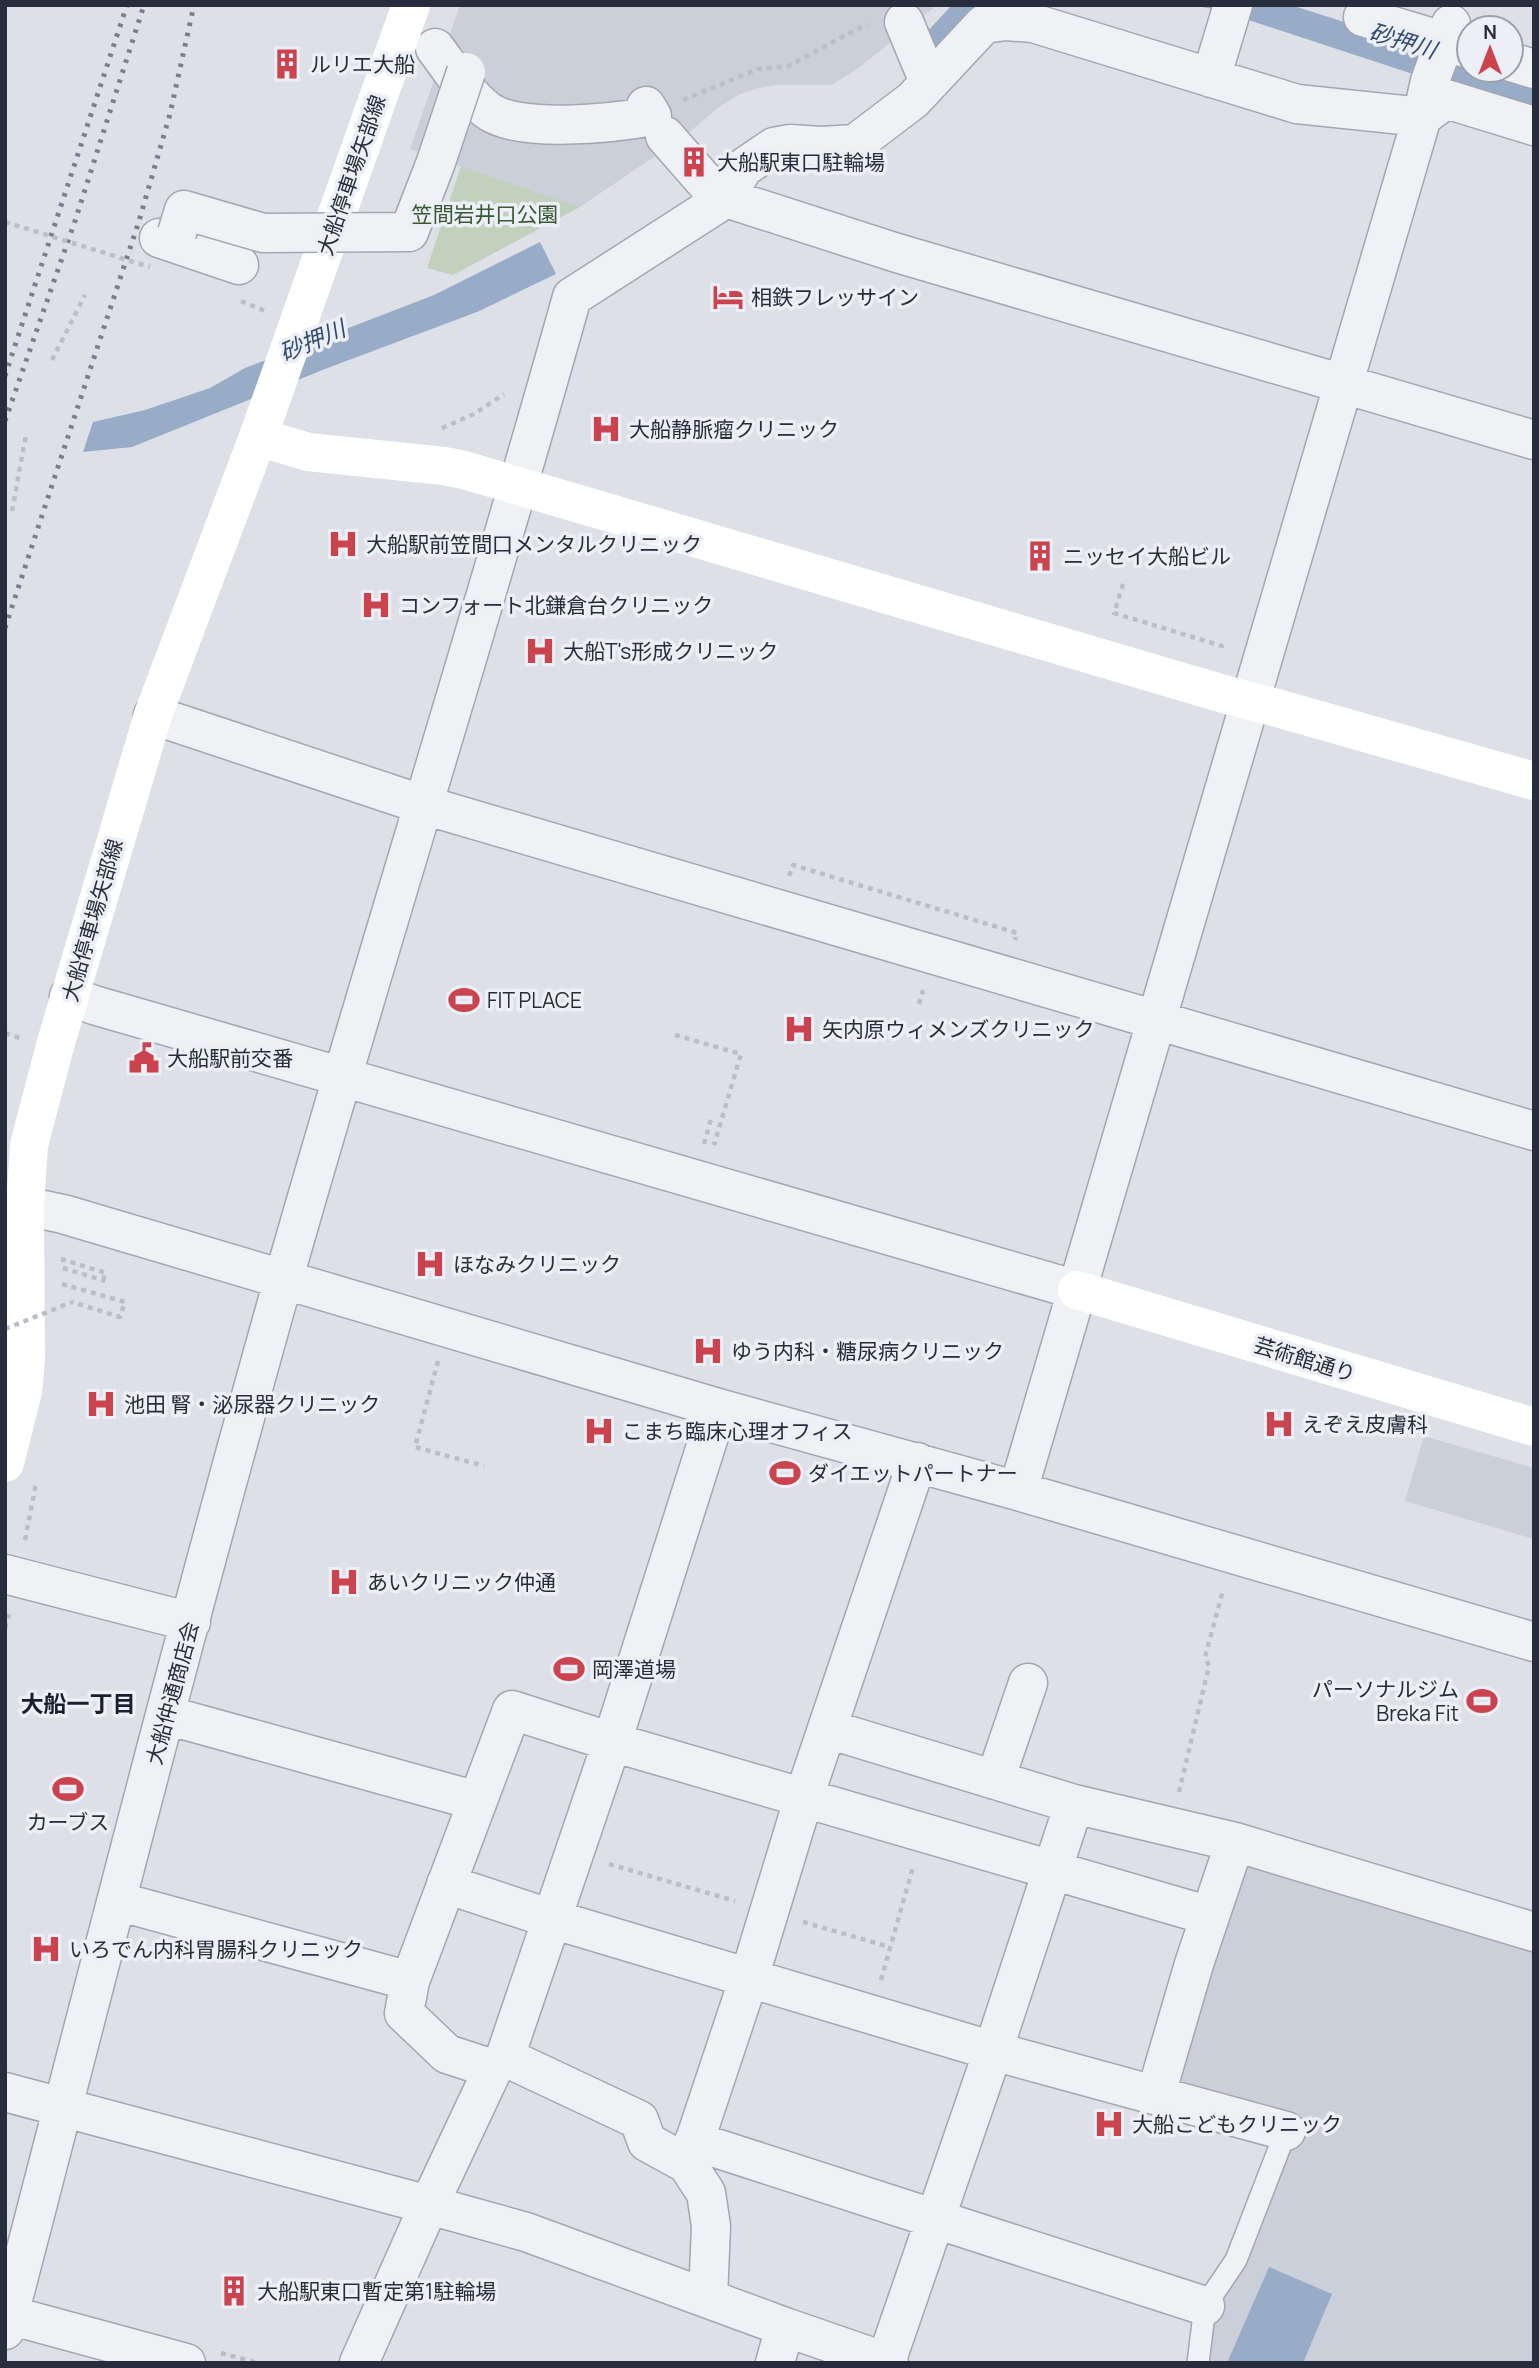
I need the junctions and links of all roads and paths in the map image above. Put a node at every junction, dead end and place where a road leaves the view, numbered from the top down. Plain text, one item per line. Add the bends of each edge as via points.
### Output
1 (411, 5) edge
2 (1231, 13) edge
3 (897, 16) edge
4 (1363, 18) dead end
5 (435, 48) dead end
6 (1443, 61) edge
7 (466, 72) dead end
8 (1211, 78) junction
9 (929, 82) junction
10 (1534, 126) edge
11 (659, 127) junction
12 (716, 191) junction
13 (5, 222) edge
14 (171, 232) junction
15 (237, 270) dead end
16 (85, 295) dead end
17 (52, 360) dead end
18 (1345, 383) junction
19 (509, 390) dead end
20 (438, 430) dead end
21 (26, 435) dead end
22 (258, 437) junction
23 (1534, 440) edge
24 (519, 486) junction
25 (12, 511) dead end
26 (1123, 584) dead end
27 (1228, 645) dead end
28 (1251, 701) junction
29 (153, 715) junction
30 (1534, 781) edge
31 (424, 805) junction
32 (793, 865) dead end
33 (1017, 933) dead end
34 (69, 996) junction
35 (1157, 1020) junction
36 (676, 1035) dead end
37 (342, 1077) junction
38 (712, 1115) dead end
39 (1534, 1131) edge
40 (703, 1147) dead end
41 (712, 1150) dead end
42 (25, 1206) junction
43 (61, 1259) dead end
44 (61, 1268) dead end
45 (284, 1278) junction
46 (61, 1283) dead end
47 (1077, 1290) junction
48 (447, 1327) junction
49 (5, 1329) edge
50 (719, 1408) junction
51 (1534, 1427) edge
52 (916, 1461) junction
53 (5, 1463) edge
54 (484, 1466) dead end
55 (1018, 1491) junction
56 (1232, 1554) junction
57 (5, 1574) edge
58 (191, 1622) junction
59 (1534, 1642) edge
60 (1028, 1683) dead end
61 (166, 1715) junction
62 (828, 1729) junction
63 (612, 1742) junction
64 (995, 1780) junction
65 (804, 1797) junction
66 (477, 1801) junction
67 (1074, 1804) junction
68 (1171, 1826) junction
69 (923, 1832) junction
70 (1235, 1842) junction
71 (1051, 1870) junction
72 (446, 1884) junction
73 (117, 1901) junction
74 (1210, 1916) junction
75 (552, 1919) junction
76 (1534, 1932) edge
77 (749, 1978) junction
78 (410, 1981) junction
79 (871, 2014) junction
80 (993, 2051) junction
81 (499, 2063) junction
82 (5, 2092) edge
83 (1156, 2095) junction
84 (63, 2109) junction
85 (1286, 2131) joint
86 (690, 2153) junction
87 (429, 2205) junction
88 (936, 2220) junction
89 (708, 2298) junction
90 (1205, 2306) junction
91 (7, 2323) edge
92 (780, 2345) edge
93 (888, 2362) edge
94 (186, 2363) edge
95 (359, 2363) edge
96 (1198, 2363) edge

1 - 22 street, 大船停車場矢部線
2 - 8 street
3 - 9 street
3 - 11 path via 788,66 758,69 727,80
4 - 6 street
5 - 11 street via 489,112 539,124 620,122
6 - 8 street via 1297,104
6 - 10 street via 1446,99
6 - 18 street
7 - 14 street, bridge via 444,165 410,232
8 - 9 street via 1033,23 1005,21 985,24
9 - 12 street via 913,100 855,144 774,147
11 - 12 street
12 - 18 street via 897,253
12 - 24 street, 大船仲通商店会 via 572,297
13 - 14 path, bridge
14 - 15 street
16 - 17 path
18 - 23 street
18 - 28 street
19 - 20 path via 474,414
21 - 25 path
22 - 24 street via 307,452 444,466
22 - 29 street, 大船停車場矢部線
24 - 28 street
24 - 31 street, 大船仲通商店会
26 - 27 path via 1114,613
28 - 30 street
28 - 35 street
29 - 31 street
29 - 34 street, 大船停車場矢部線
31 - 35 street
31 - 37 street, 大船仲通商店会
32 - 33 path
34 - 37 street
34 - 42 street, 大船停車場矢部線 via 29,1145
35 - 39 street
35 - 47 street
36 - 41 path via 741,1054
37 - 45 street, 大船仲通商店会
37 - 47 street
38 - 40 path
42 - 45 street
42 - 53 street, 大船停車場矢部線 via 26,1360
43 - 44 path via 106,1273 104,1281
45 - 48 street
45 - 58 street, 大船仲通商店会
46 - 49 path, bridge via 125,1301 121,1317 72,1301
47 - 51 street, 芸術館通り
47 - 55 street
48 - 50 street
48 - 54 path via 415,1447
50 - 52 street
50 - 63 street
52 - 55 street
52 - 62 street
55 - 56 street
56 - 59 street
56 - 68 path
57 - 58 street
58 - 61 street, 大船仲通商店会
60 - 64 street
61 - 66 street
61 - 73 street, 大船仲通商店会
62 - 64 street
62 - 65 street
63 - 65 street
63 - 66 street via 512,1710
63 - 75 street
64 - 67 street
65 - 69 street
65 - 77 street
66 - 72 street
67 - 68 street
67 - 71 street
68 - 70 street
69 - 71 street
69 - 79 path
70 - 74 street
70 - 76 street
71 - 74 street
71 - 80 street
72 - 75 street
72 - 78 street
73 - 78 street
73 - 84 street, 大船仲通商店会
74 - 83 street
75 - 77 street
75 - 81 street
77 - 79 street
77 - 86 street
78 - 81 street via 404,2013 447,2054
79 - 80 street
80 - 83 street
80 - 88 street
81 - 86 street via 639,2120 647,2142
81 - 87 street
82 - 84 street
83 - 85 street
84 - 87 street
84 - 91 street, 大船仲通商店会
85 - 90 lane via 1236,2260
86 - 88 street
86 - 89 street via 706,2193 711,2226
87 - 89 street via 526,2232
87 - 95 street
88 - 90 street
88 - 93 street
89 - 92 street
90 - 96 lane
91 - 94 street
92 - 93 street

